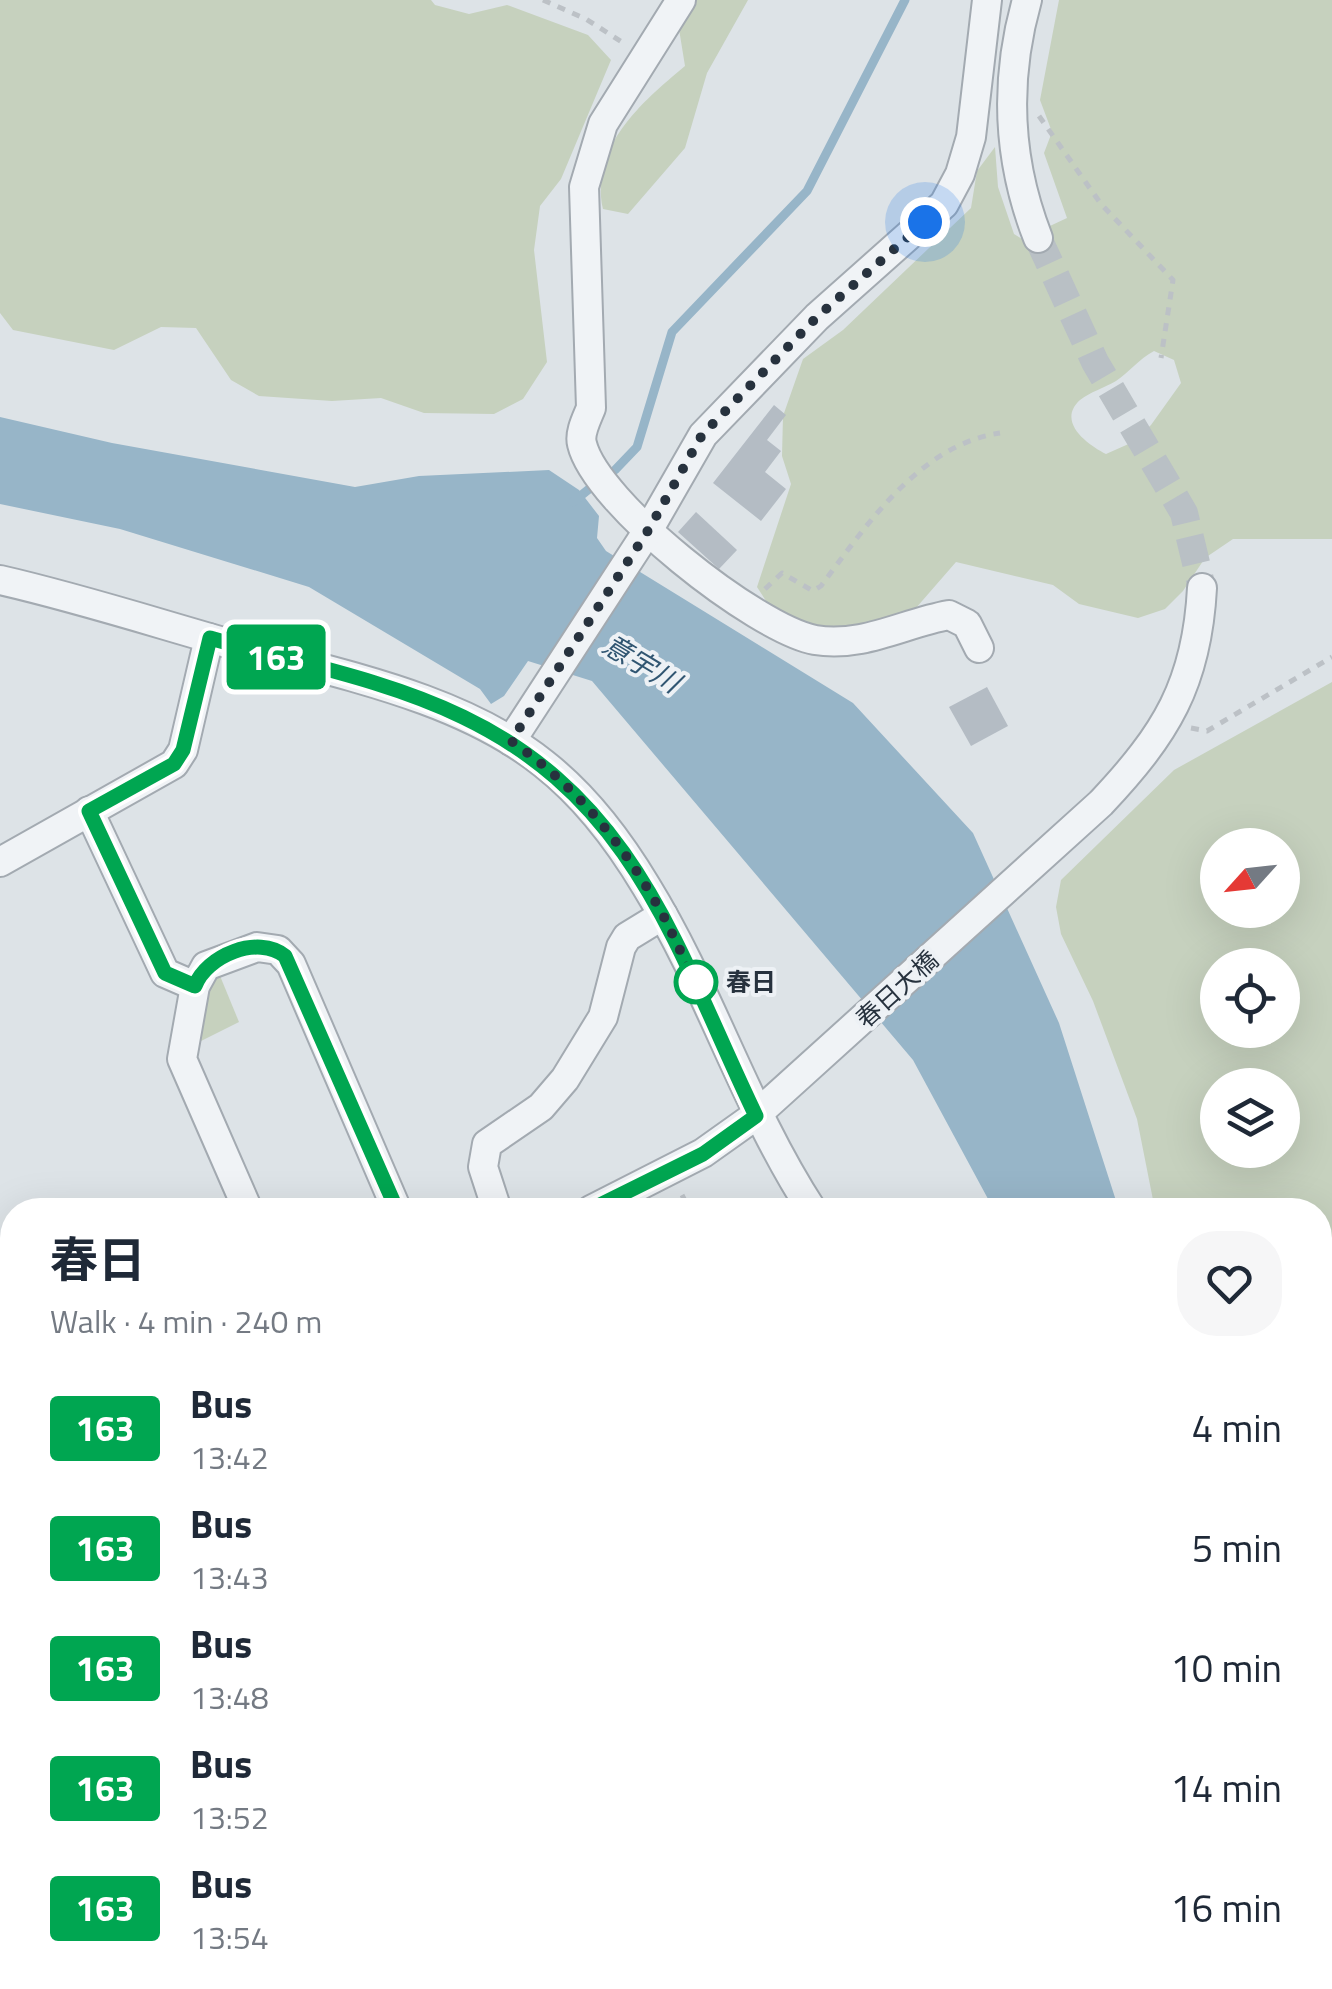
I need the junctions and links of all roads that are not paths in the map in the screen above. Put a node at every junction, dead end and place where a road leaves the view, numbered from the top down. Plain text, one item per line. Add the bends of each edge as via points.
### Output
1 (681, 0) edge
2 (988, 0) edge
3 (1027, 0) edge
4 (1038, 238) tunnel mouth
5 (645, 535) junction
6 (0, 580) edge
7 (1202, 588) tunnel mouth
8 (210, 638) junction
9 (979, 648) dead end
10 (516, 734) junction
11 (89, 811) junction
12 (0, 862) edge
13 (662, 915) junction
14 (195, 986) junction
15 (763, 1109) junction
16 (243, 1198) edge
17 (392, 1198) edge
18 (493, 1198) edge
19 (614, 1198) edge
20 (806, 1198) edge

1 - 5 street via 603,124 584,187 591,408 580,439 612,497
2 - 5 street via 970,137 944,204 817,317 702,435
3 - 4 street via 1014,52 1011,111 1018,175
5 - 9 street via 783,630 817,640 884,635 949,614 967,624
5 - 10 street
6 - 8 street
7 - 15 street, 春日大橋 via 1198,647 1170,718 1129,773
8 - 10 street
8 - 11 street via 174,764
10 - 13 street via 614,838
11 - 12 street
11 - 14 street via 165,973
13 - 15 street
13 - 18 street via 621,947 602,1017 554,1094 487,1144 483,1167
14 - 16 street via 182,1060
14 - 17 street via 214,960 257,947 285,956
15 - 19 street, 春日大橋 via 703,1154
15 - 20 street

